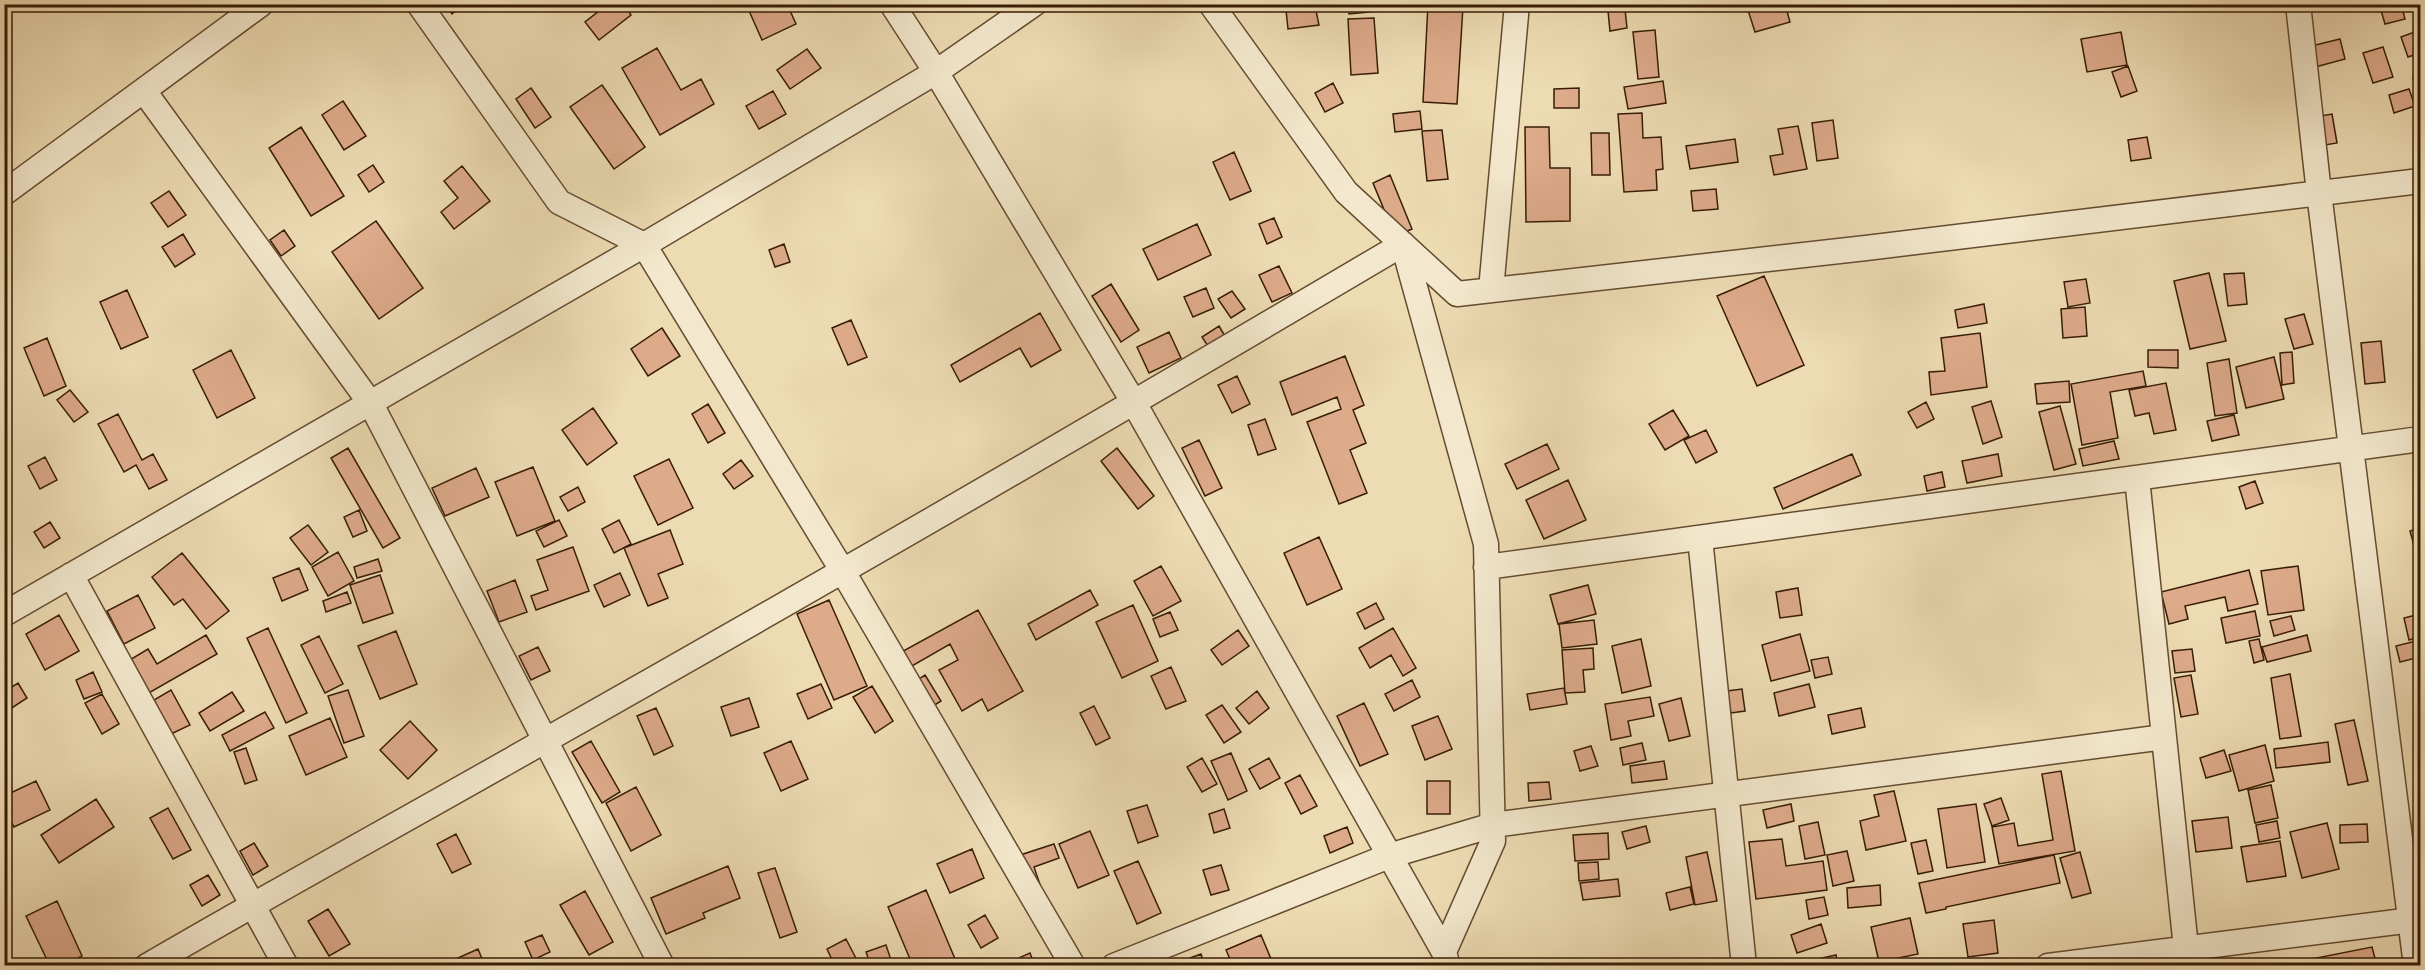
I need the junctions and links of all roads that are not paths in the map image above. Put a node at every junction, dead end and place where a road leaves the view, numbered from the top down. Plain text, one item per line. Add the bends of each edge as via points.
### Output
1 (261, 4) edge
2 (419, 4) edge
3 (892, 4) edge
4 (1034, 4) edge
5 (1211, 4) edge
6 (1517, 4) edge
7 (2298, 4) edge
8 (936, 72) junction
9 (144, 90) junction
10 (2421, 181) edge
11 (4, 193) edge
12 (2319, 193) junction
13 (1403, 244) junction
14 (644, 245) junction
15 (1491, 290) junction
16 (1134, 403) junction
17 (371, 404) junction
18 (2421, 439) edge
19 (2351, 448) junction
20 (2137, 478) junction
21 (1700, 538) junction
22 (1486, 567) junction
23 (842, 570) junction
24 (70, 575) junction
25 (4, 614) edge
26 (2164, 737) junction
27 (546, 740) junction
28 (1726, 795) junction
29 (1492, 825) junction
30 (1389, 856) junction
31 (252, 904) junction
32 (2415, 919) edge
33 (2186, 948) junction
34 (1446, 959) edge
35 (147, 966) edge
36 (286, 966) edge
37 (662, 966) edge
38 (1074, 966) edge
39 (1114, 966) edge
40 (1743, 966) edge
41 (2048, 966) edge
42 (2416, 966) edge

1 - 9 street
2 - 14 street via 559,202
3 - 8 street
4 - 8 street
5 - 13 street via 1346,192
6 - 15 street
7 - 12 street
8 - 14 street
8 - 16 street
9 - 11 street
9 - 17 street
10 - 12 street
12 - 15 street
12 - 19 street
13 - 15 street via 1457,294
13 - 16 street
13 - 22 street via 1486,544
14 - 17 street
14 - 23 street
16 - 23 street
16 - 30 street
17 - 24 street
17 - 27 street
18 - 19 street
19 - 20 street
19 - 32 street
20 - 21 street
20 - 26 street
21 - 22 street
21 - 28 street
22 - 29 street
23 - 27 street
23 - 38 street
24 - 25 street
24 - 31 street
26 - 28 street
26 - 33 street
27 - 31 street
27 - 37 street
28 - 29 street
28 - 40 street
29 - 30 street
29 - 34 street via 1493,841
30 - 34 street
30 - 39 street
31 - 35 street
31 - 36 street
32 - 33 street
32 - 42 street
33 - 41 street

